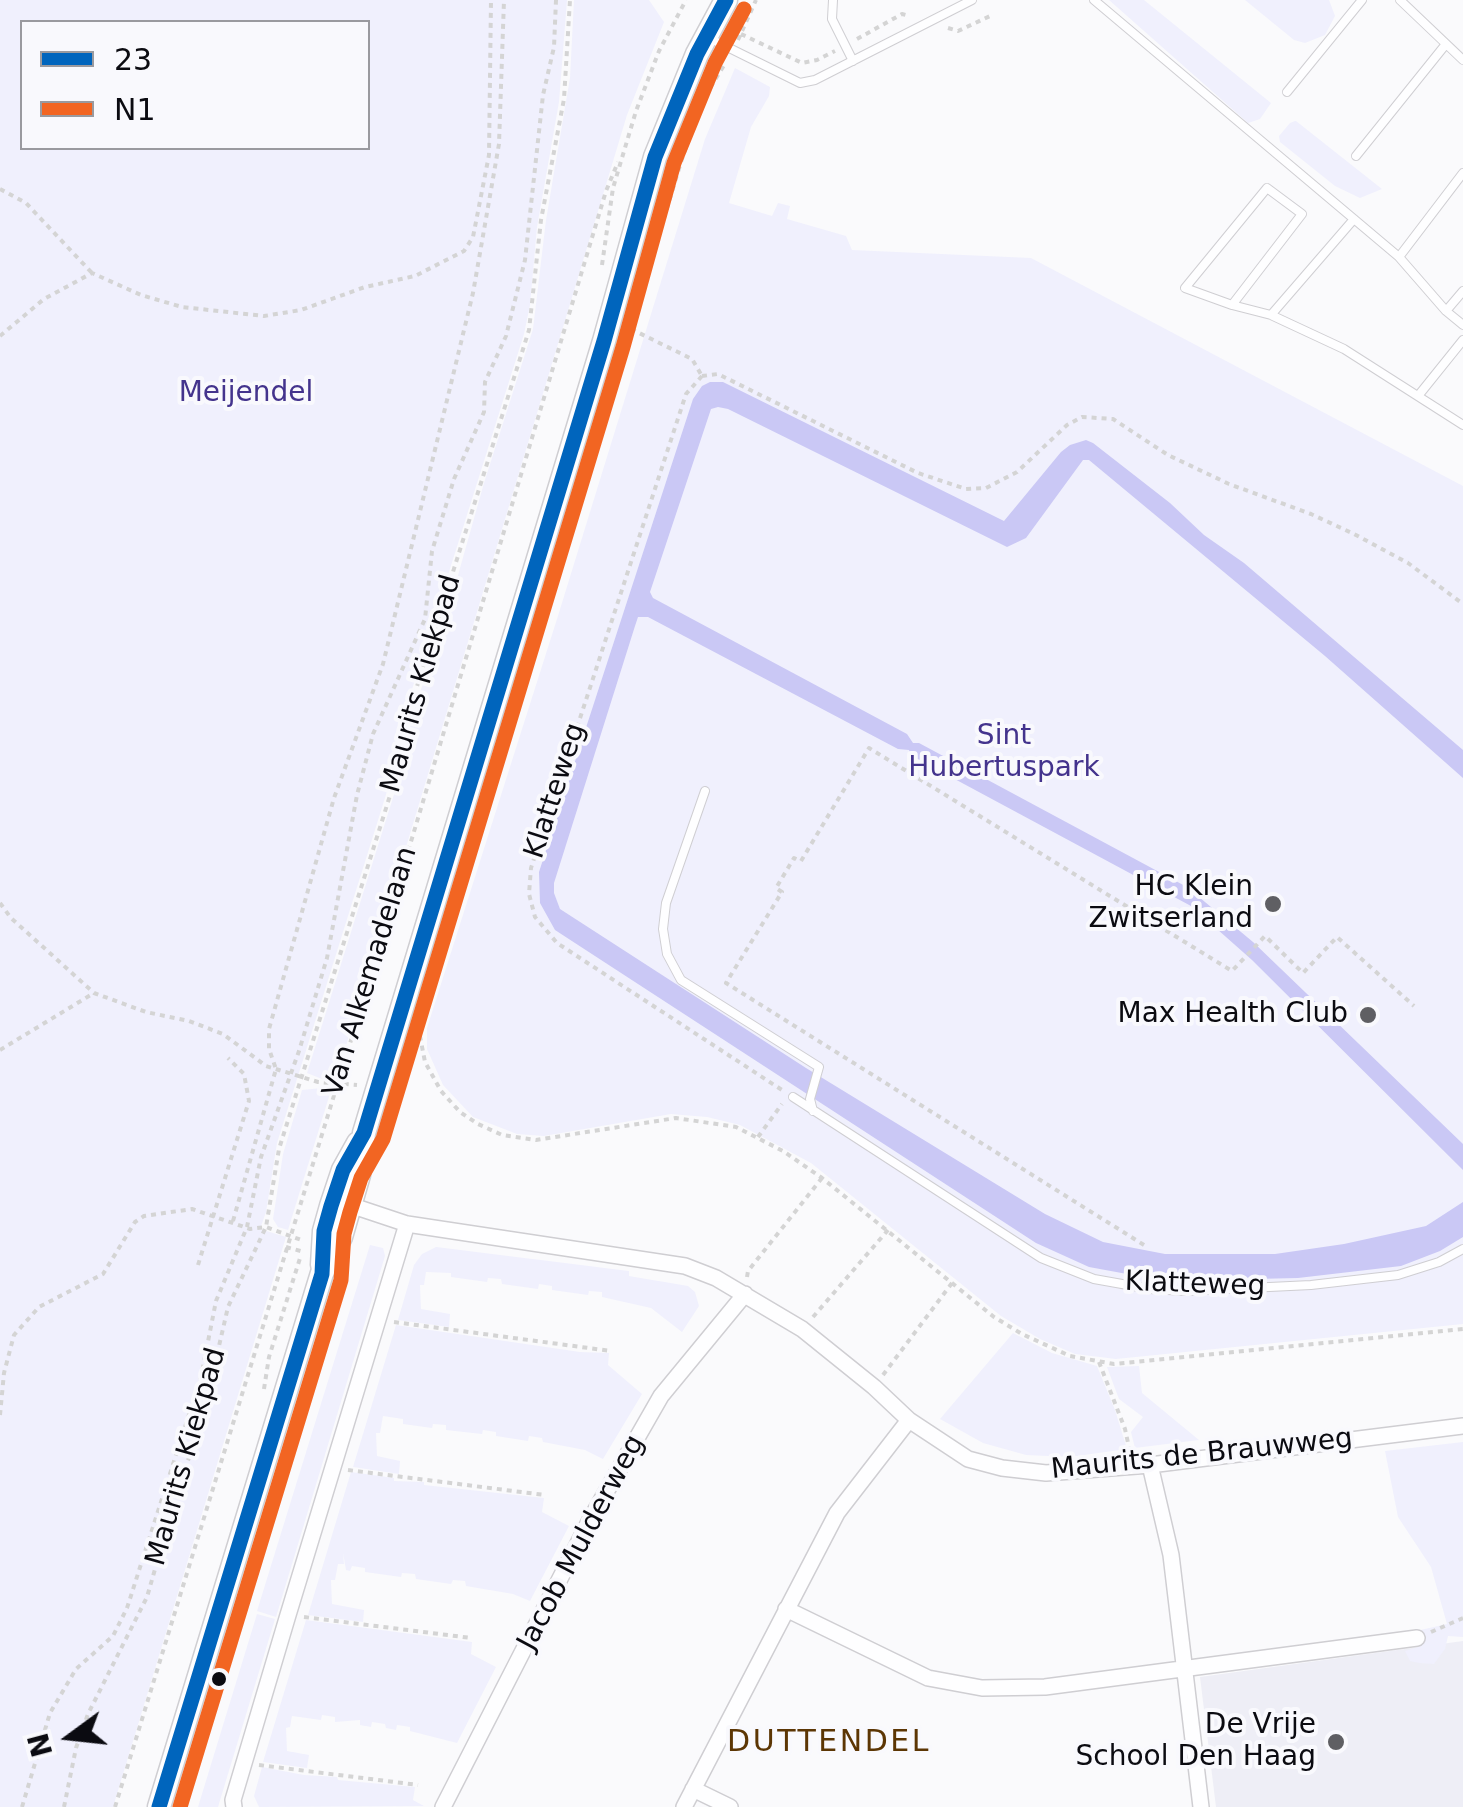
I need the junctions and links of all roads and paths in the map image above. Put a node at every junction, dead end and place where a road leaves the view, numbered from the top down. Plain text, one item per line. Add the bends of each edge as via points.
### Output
1 (491, 0) edge
2 (504, 0) edge
3 (556, 0) edge
4 (570, 0) edge
5 (686, 0) edge
6 (726, 0) edge
7 (756, 0) edge
8 (833, 0) edge
9 (972, 0) edge
10 (1094, 0) edge
11 (1362, 0) edge
12 (1400, 0) edge
13 (990, 16) dead end
14 (930, 22) junction
15 (706, 36) junction
16 (1446, 44) junction
17 (845, 45) junction
18 (1463, 60) edge
19 (853, 61) junction
20 (723, 68) dead end
21 (1287, 92) dead end
22 (628, 138) junction
23 (1356, 156) dead end
24 (1463, 173) edge
25 (0, 189) edge
26 (1354, 219) junction
27 (1400, 257) junction
28 (602, 271) dead end
29 (92, 273) junction
30 (1463, 291) edge
31 (1232, 305) junction
32 (1446, 311) junction
33 (1271, 315) junction
34 (1463, 324) edge
35 (631, 329) junction
36 (0, 336) edge
37 (1463, 340) edge
38 (702, 376) junction
39 (1418, 396) junction
40 (1463, 425) edge
41 (1463, 604) edge
42 (538, 633) dead end
43 (705, 791) dead end
44 (0, 903) edge
45 (94, 993) junction
46 (1414, 1006) dead end
47 (414, 1041) dead end
48 (0, 1050) edge
49 (228, 1058) dead end
50 (276, 1068) junction
51 (290, 1073) junction
52 (302, 1078) junction
53 (338, 1083) junction
54 (357, 1085) dead end
55 (790, 1096) joint
56 (778, 1109) dead end
57 (813, 1110) junction
58 (364, 1133) junction
59 (758, 1137) junction
60 (822, 1178) junction
61 (350, 1206) junction
62 (215, 1214) junction
63 (233, 1221) junction
64 (406, 1224) junction
65 (247, 1227) junction
66 (266, 1228) junction
67 (888, 1230) junction
68 (290, 1235) junction
69 (306, 1242) dead end
70 (1144, 1245) dead end
71 (1463, 1249) edge
72 (198, 1265) dead end
73 (322, 1273) junction
74 (952, 1283) junction
75 (745, 1294) junction
76 (394, 1322) dead end
77 (1463, 1328) edge
78 (802, 1329) junction
79 (612, 1351) dead end
80 (1100, 1362) junction
81 (874, 1387) junction
82 (0, 1415) edge
83 (909, 1420) junction
84 (1463, 1426) edge
85 (1142, 1466) junction
86 (348, 1470) dead end
87 (545, 1495) dead end
88 (786, 1608) junction
89 (304, 1618) dead end
90 (1463, 1618) edge
91 (472, 1638) dead end
92 (1417, 1638) joint
93 (1187, 1668) junction
94 (259, 1765) dead end
95 (418, 1785) dead end
96 (694, 1789) junction
97 (22, 1807) edge
98 (64, 1807) edge
99 (115, 1807) edge
100 (159, 1807) edge
101 (234, 1807) edge
102 (443, 1807) edge
103 (684, 1807) edge
104 (730, 1807) edge
105 (1201, 1807) edge

1 - 29 path via 489,155 473,237 464,251 415,276 264,316 182,307
2 - 50 path via 499,144 473,293 382,664 334,798 269,1028
3 - 51 path via 525,260 513,309 485,382 484,412 432,551 424,620 373,734 327,958
4 - 52 path, Maurits Kiekpad via 564,99 529,330
5 - 22 path, Van Alkemadelaan
6 - 15 main road, Van Alkemadelaan
7 - 17 path via 741,34 802,63
8 - 17 lane via 832,20
9 - 14 lane
10 - 26 lane
11 - 21 lane
12 - 16 lane
13 - 14 path via 958,31
14 - 17 path via 902,14
14 - 19 lane
15 - 19 lane via 800,83
15 - 58 main road, Van Alkemadelaan via 655,156
16 - 18 lane
16 - 23 lane
17 - 19 lane
20 - 35 path via 702,101
22 - 28 path, Van Alkemadelaan via 613,188
22 - 53 path, Van Alkemadelaan via 606,191
24 - 27 lane
25 - 29 path via 26,202
26 - 27 lane
26 - 33 lane
27 - 32 lane
29 - 36 path via 44,298
30 - 32 lane
31 - 31 lane via 1184,288 1268,188 1302,214
31 - 33 lane
32 - 34 lane
33 - 39 lane via 1344,349
35 - 38 path via 692,359
35 - 42 path
37 - 39 lane
38 - 41 path via 718,374 918,473 966,489 986,488 1017,472 1082,417 1113,419 1214,477 1354,534
38 - 55 path, Klatteweg via 686,394 531,868 529,894 535,917 556,943
39 - 40 lane
43 - 57 lane via 666,903 667,954 681,980 819,1067
44 - 45 path
45 - 48 path
45 - 50 path via 223,1034
46 - 70 path via 1337,937 1304,973 1265,936 1232,971 869,748 800,861 794,858 776,888 782,892 726,983
47 - 59 path via 418,1026 441,1090 469,1118 502,1136 536,1140 676,1118 708,1120
49 - 62 path via 244,1074 249,1101
50 - 51 path
50 - 63 path
51 - 52 path
51 - 65 path via 261,1157
52 - 53 path
52 - 66 path, Maurits Kiekpad via 279,1149
53 - 54 path
53 - 68 path, Van Alkemadelaan
55 - 57 lane, Klatteweg
56 - 59 path
57 - 71 lane, Klatteweg via 1042,1258 1094,1279 1186,1291 1311,1285 1398,1275
58 - 61 main road, Van Alkemadelaan
58 - 73 main road, Van Alkemadelaan via 331,1206
59 - 60 path
60 - 67 path
60 - 75 path via 748,1271
61 - 64 street, Maurits de Brauwweg
61 - 73 main road, Van Alkemadelaan
62 - 63 path
62 - 72 path
62 - 82 path via 192,1208 144,1216 103,1274 26,1319 14,1335
63 - 65 path
64 - 75 street, Maurits de Brauwweg via 685,1266
64 - 101 street
65 - 66 path
65 - 97 path via 216,1301 202,1376 127,1608 113,1636 76,1669 50,1713
66 - 68 path
66 - 98 path, Maurits Kiekpad via 228,1308 198,1438 147,1597 88,1714
67 - 74 path
67 - 78 path
68 - 69 path
68 - 99 path, Van Alkemadelaan
73 - 100 main road, Van Alkemadelaan
74 - 80 path via 1022,1334
74 - 81 path
75 - 78 street, Maurits de Brauwweg
75 - 102 street, Jacob Mulderweg via 661,1396
76 - 79 path
77 - 80 path
78 - 81 street, Maurits de Brauwweg
80 - 85 path
81 - 83 street, Maurits de Brauwweg
83 - 85 street, Maurits de Brauwweg via 968,1459 1002,1468
83 - 88 street via 837,1514
84 - 85 street, Maurits de Brauwweg
85 - 93 street via 1171,1555
86 - 87 path
88 - 93 street via 928,1678 982,1688 1044,1687
88 - 96 street
89 - 91 path
90 - 92 path
92 - 93 street
93 - 105 street
94 - 95 path
96 - 103 street
96 - 104 street

